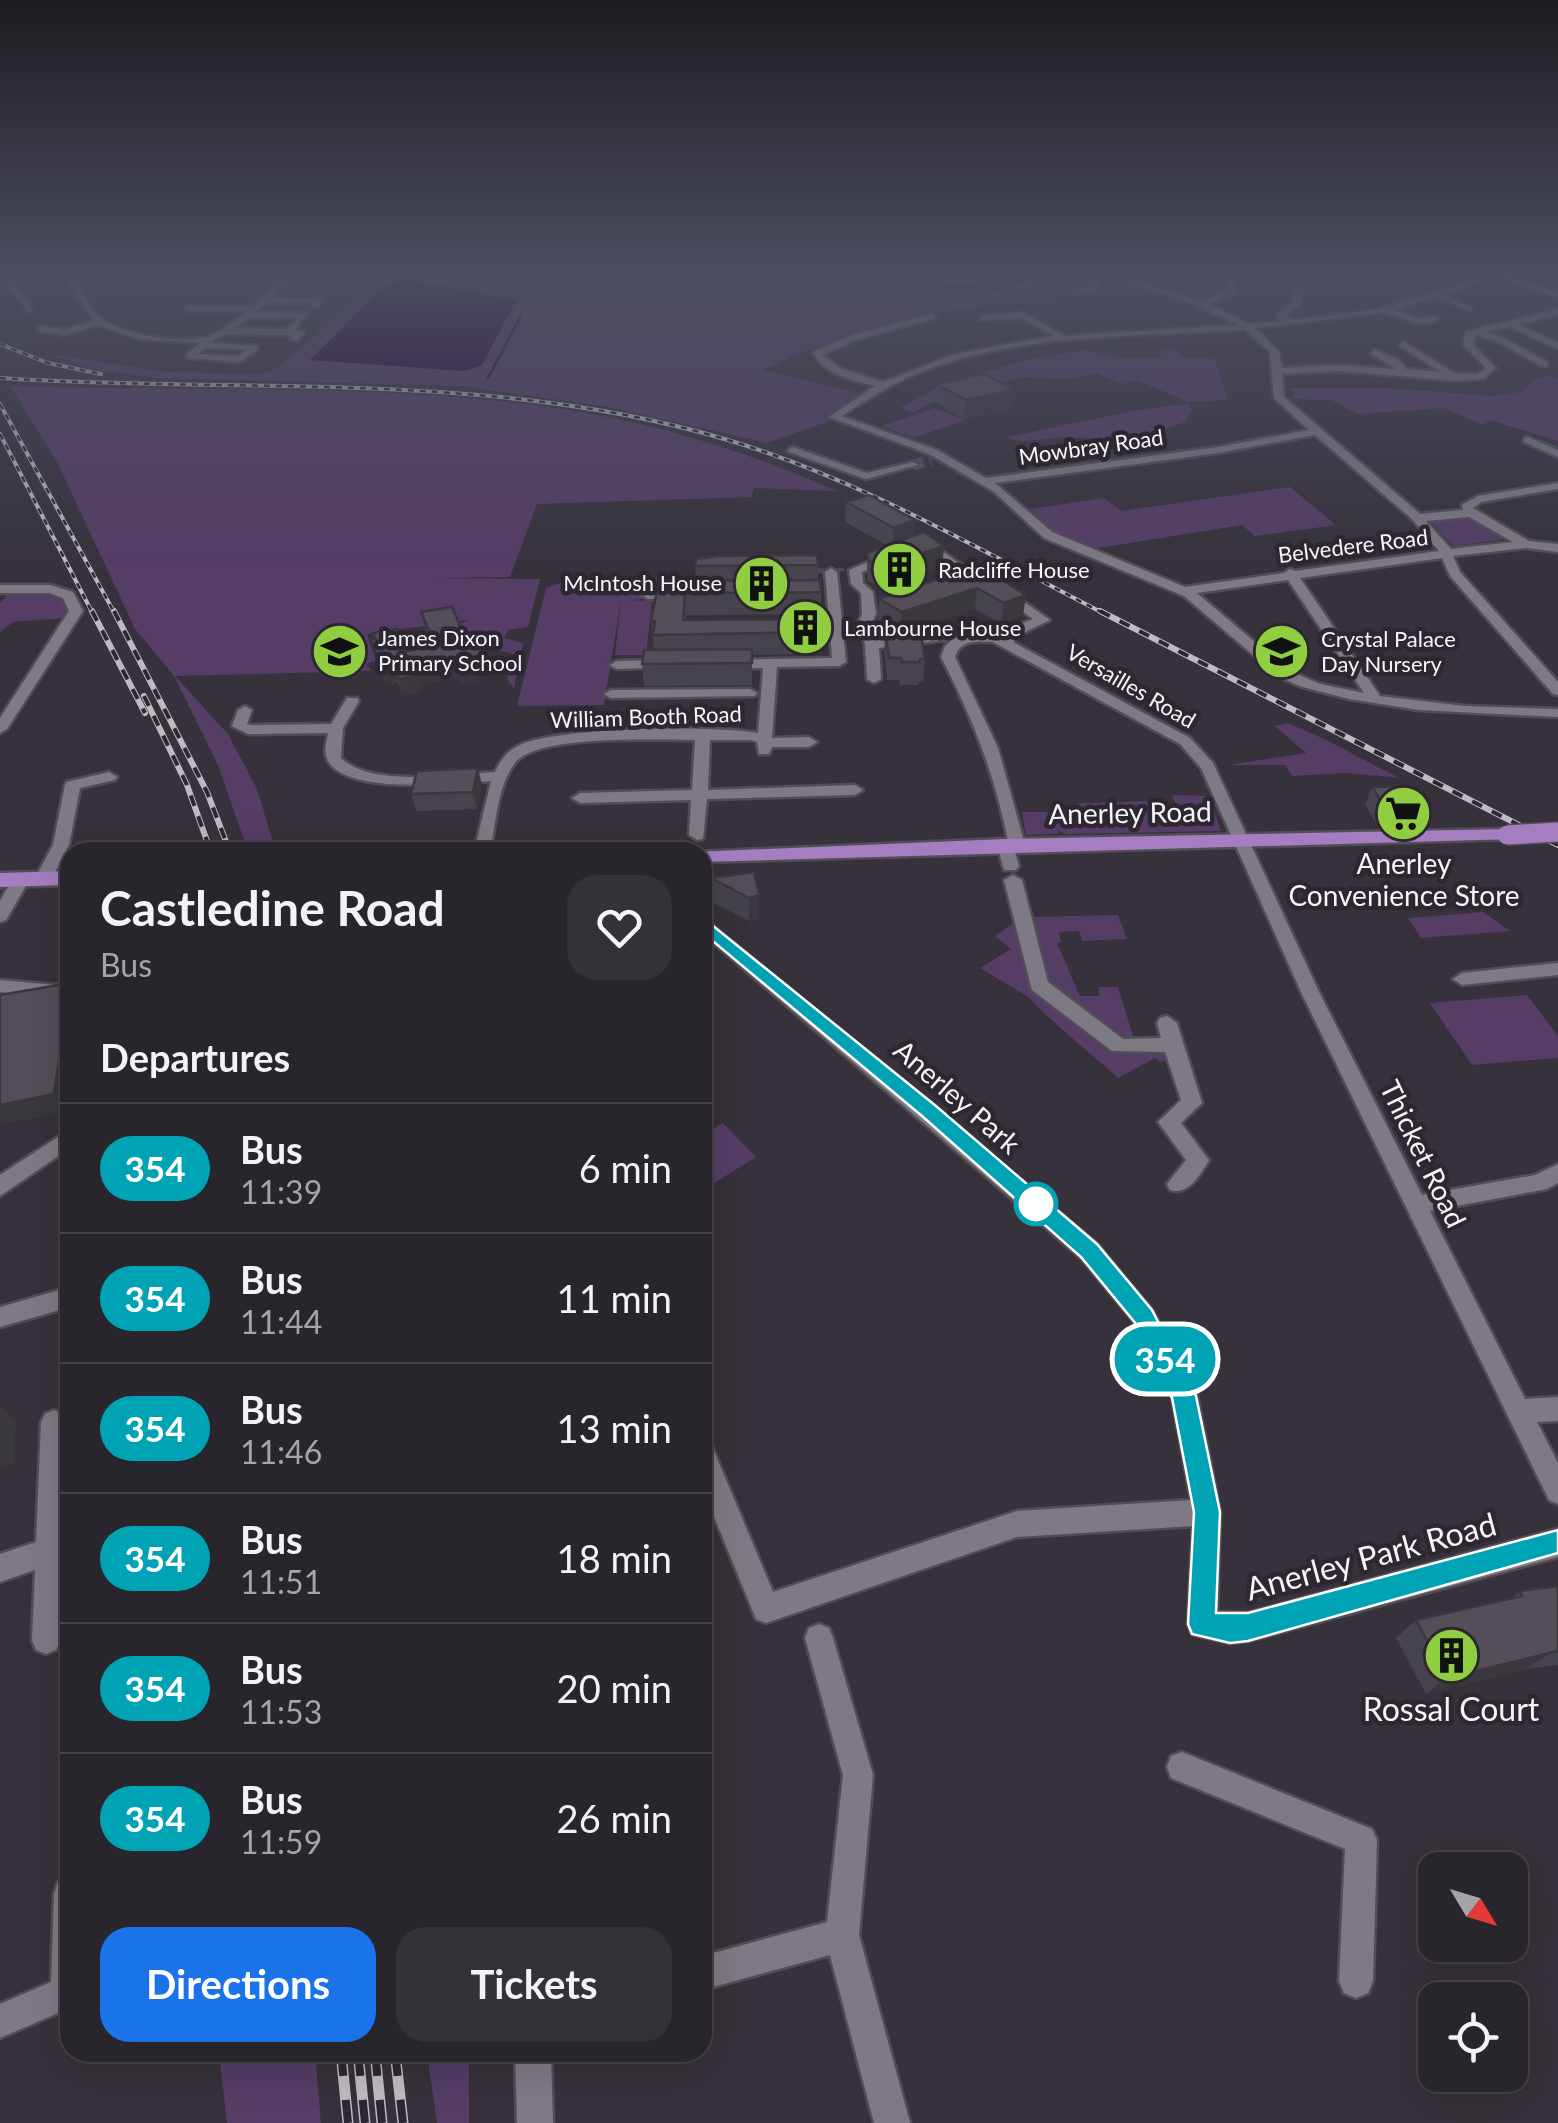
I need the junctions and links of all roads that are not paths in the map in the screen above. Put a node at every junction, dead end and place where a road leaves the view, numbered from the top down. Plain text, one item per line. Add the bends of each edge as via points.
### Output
1 (843, 371) edge
2 (917, 371) edge
3 (1276, 371) edge
4 (1379, 371) edge
5 (1445, 371) edge
6 (1490, 371) edge
7 (1404, 373) joint
8 (1456, 378) junction
9 (886, 386) junction
10 (1319, 430) junction
11 (1528, 440) dead end
12 (804, 452) dead end
13 (1558, 454) edge
14 (913, 464) tunnel mouth
15 (986, 482) junction
16 (1558, 486) edge
17 (1471, 513) junction
18 (1417, 518) junction
19 (1527, 544) junction
20 (1558, 548) edge
21 (1444, 554) junction
22 (831, 572) dead end
23 (1290, 574) junction
24 (970, 575) edge
25 (985, 584) edge
26 (2, 591) edge
27 (1184, 591) junction
28 (699, 594) edge
29 (814, 594) edge
30 (833, 594) junction
31 (648, 595) dead end
32 (964, 638) junction
33 (1006, 641) junction
34 (872, 644) junction
35 (617, 664) dead end
36 (640, 664) junction
37 (769, 670) junction
38 (841, 676) dead end
39 (874, 679) dead end
40 (1558, 691) edge
41 (750, 693) dead end
42 (611, 694) dead end
43 (636, 694) junction
44 (1375, 699) junction
45 (352, 701) dead end
46 (1558, 713) edge
47 (242, 718) dead end
48 (336, 728) junction
49 (0, 729) edge
50 (703, 736) junction
51 (809, 742) dead end
52 (764, 745) junction
53 (501, 776) junction
54 (109, 777) dead end
55 (855, 790) dead end
56 (701, 792) junction
57 (580, 798) dead end
58 (1558, 832) edge
59 (1242, 841) junction
60 (62, 842) edge
61 (484, 842) edge
62 (700, 842) edge
63 (60, 846) edge
64 (712, 847) edge
65 (1011, 859) junction
66 (60, 878) edge
67 (22, 879) edge
68 (0, 916) edge
69 (712, 931) edge
70 (1558, 969) edge
71 (1462, 979) dead end
72 (0, 986) edge
73 (60, 991) edge
74 (1166, 1023) dead end
75 (1173, 1045) junction
76 (60, 1144) edge
77 (1558, 1173) edge
78 (1178, 1184) dead end
79 (0, 1187) edge
80 (1414, 1205) junction
81 (60, 1300) edge
82 (0, 1316) edge
83 (1558, 1409) edge
84 (1520, 1412) junction
85 (54, 1422) dead end
86 (1558, 1491) edge
87 (712, 1506) edge
88 (1207, 1512) junction
89 (1558, 1543) edge
90 (49, 1552) junction
91 (0, 1568) edge
92 (1202, 1624) joint
93 (819, 1638) dead end
94 (46, 1640) dead end
95 (1182, 1767) dead end
96 (842, 1936) junction
97 (712, 1970) edge
98 (1356, 1981) dead end
99 (60, 1995) edge
100 (0, 2021) edge
101 (533, 2062) edge
102 (535, 2123) edge
103 (892, 2123) edge

1 - 9 street
2 - 9 street
3 - 10 street via 1276,395
4 - 7 street
5 - 8 street
6 - 8 street
7 - 8 street
9 - 15 street via 834,417 883,432
10 - 15 street, Mowbray Road
10 - 18 street
11 - 13 street
12 - 14 street via 866,476
15 - 27 street via 1048,535
16 - 17 street via 1478,499 1466,507
17 - 18 street
17 - 19 street, Belvedere Road
18 - 21 street
19 - 20 street, Belvedere Road
19 - 21 street, Belvedere Road
21 - 23 street, Belvedere Road
21 - 40 street
22 - 30 street
23 - 27 street, Belvedere Road
23 - 44 street
24 - 34 street via 924,545 855,570 867,592
25 - 33 street via 1043,620
26 - 49 street via 50,589 68,595 76,611
27 - 44 street via 1283,673 1312,687
28 - 31 street via 680,587
29 - 30 street
30 - 37 street via 827,620 838,662
32 - 33 street
32 - 34 street via 948,634
32 - 65 street via 948,657 984,723 1006,787
33 - 59 street, Versailles Road via 1196,749
34 - 39 street
35 - 36 street
36 - 37 street
36 - 43 street
37 - 38 street
37 - 52 street
41 - 43 street
42 - 43 street
44 - 46 street via 1445,711
45 - 48 street
47 - 48 street via 248,730
48 - 53 street via 332,756 357,774 390,780
50 - 52 street, William Booth Road
50 - 53 street, William Booth Road via 554,739 522,748
50 - 56 street
51 - 52 street, William Booth Road
53 - 61 street
54 - 60 street via 73,785
55 - 56 street
56 - 57 street
56 - 62 street
58 - 59 main road, Anerley Road, bridge
59 - 65 main road, Anerley Road
59 - 80 street, Thicket Road
63 - 67 street
64 - 65 main road, Anerley Road
65 - 75 street via 1039,985 1120,1046
66 - 67 main road
67 - 68 street
69 - 88 street, Anerley Park via 1089,1250 1144,1317 1184,1396
70 - 71 street
72 - 73 street
74 - 75 street
75 - 78 street via 1192,1102 1168,1122 1198,1160
76 - 79 street
77 - 80 street via 1539,1183
80 - 84 street, Thicket Road
81 - 82 street
83 - 84 street
84 - 86 street, Thicket Road
85 - 90 street
87 - 88 street via 766,1609 1017,1524
88 - 92 street, Anerley Park
89 - 92 street, Anerley Park Road via 1248,1627
90 - 91 street
90 - 94 street
93 - 96 street via 858,1775
95 - 98 street via 1361,1840
96 - 97 street
96 - 103 street
99 - 100 street
101 - 102 street

